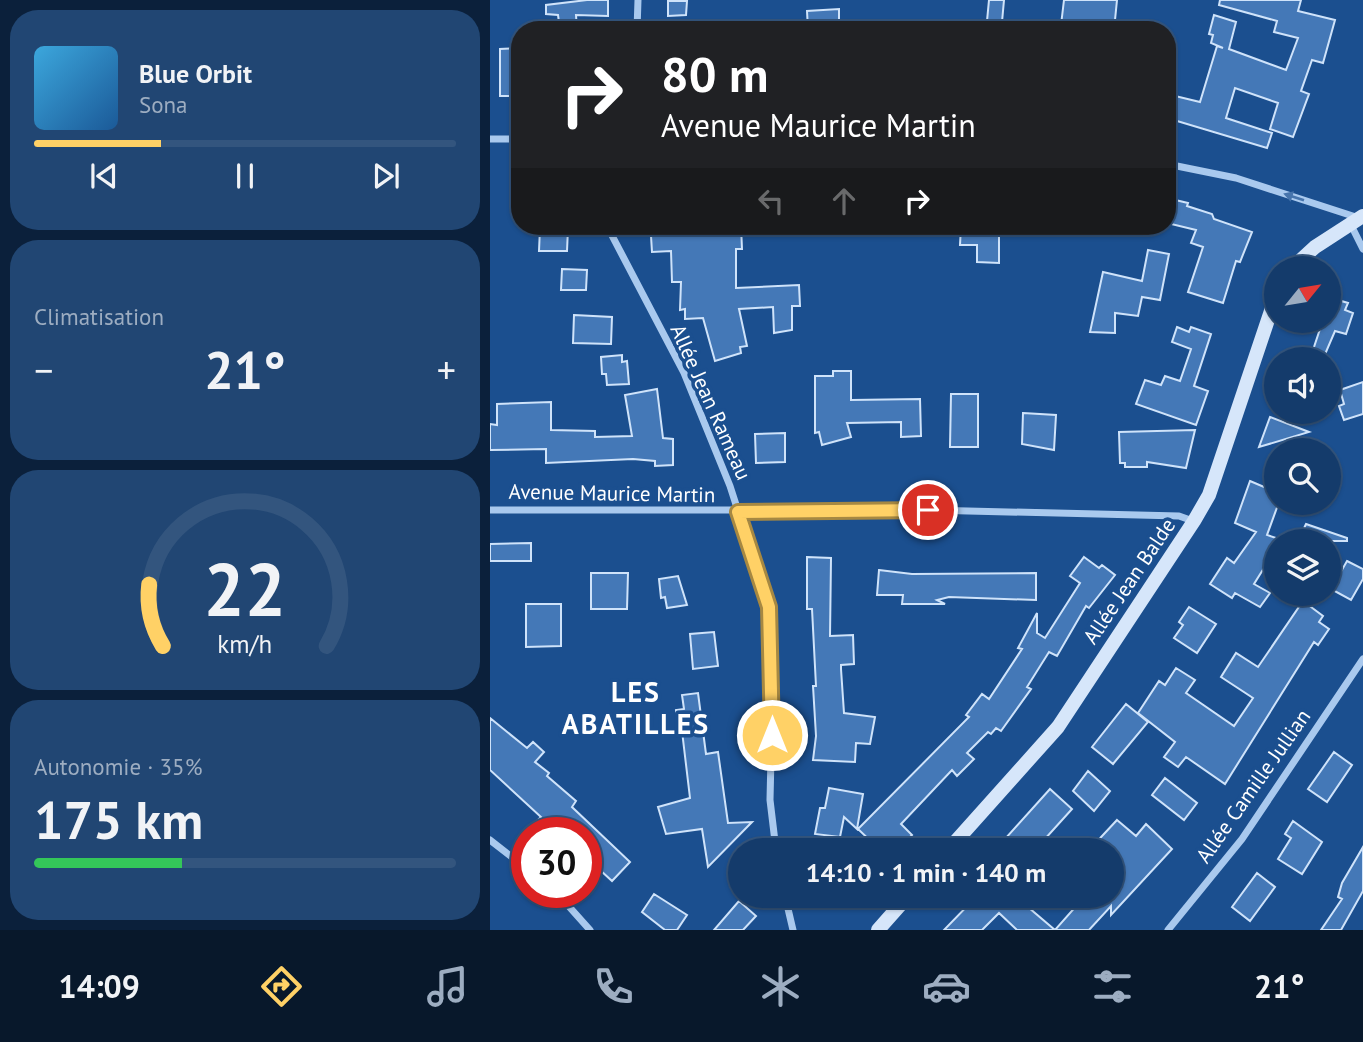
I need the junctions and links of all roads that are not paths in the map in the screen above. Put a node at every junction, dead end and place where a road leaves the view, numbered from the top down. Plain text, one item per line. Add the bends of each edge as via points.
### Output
1 (638, 0) edge
2 (637, 21) edge
3 (490, 139) edge
4 (511, 139) edge
5 (1176, 166) edge
6 (1358, 220) edge
7 (612, 235) edge
8 (1363, 249) edge
9 (1305, 256) edge
10 (1264, 332) edge
11 (490, 510) edge
12 (738, 512) junction
13 (1194, 521) junction
14 (1363, 659) edge
15 (775, 838) edge
16 (959, 838) edge
17 (490, 840) edge
18 (511, 856) edge
19 (570, 908) edge
20 (788, 908) edge
21 (897, 908) edge
22 (590, 930) edge
23 (793, 930) edge
24 (878, 930) edge
25 (1168, 930) edge

1 - 2 street
3 - 4 street
6 -> 5 street via 1236,178
6 - 8 street
6 - 9 street
7 - 12 street, Allée Jean Rameau via 684,373
10 - 13 street, Allée Jean Balde via 1209,495
11 - 12 street, Avenue Maurice Martin
12 - 13 street, Avenue Maurice Martin via 928,510 1179,516
12 - 15 street, Allée Jean Rameau via 769,607 770,800
13 - 16 street, Allée Jean Balde via 1058,727
14 - 25 street, Allée Camille Jullian via 1242,839
17 - 18 street
19 - 22 street
20 - 23 street
21 - 24 street

